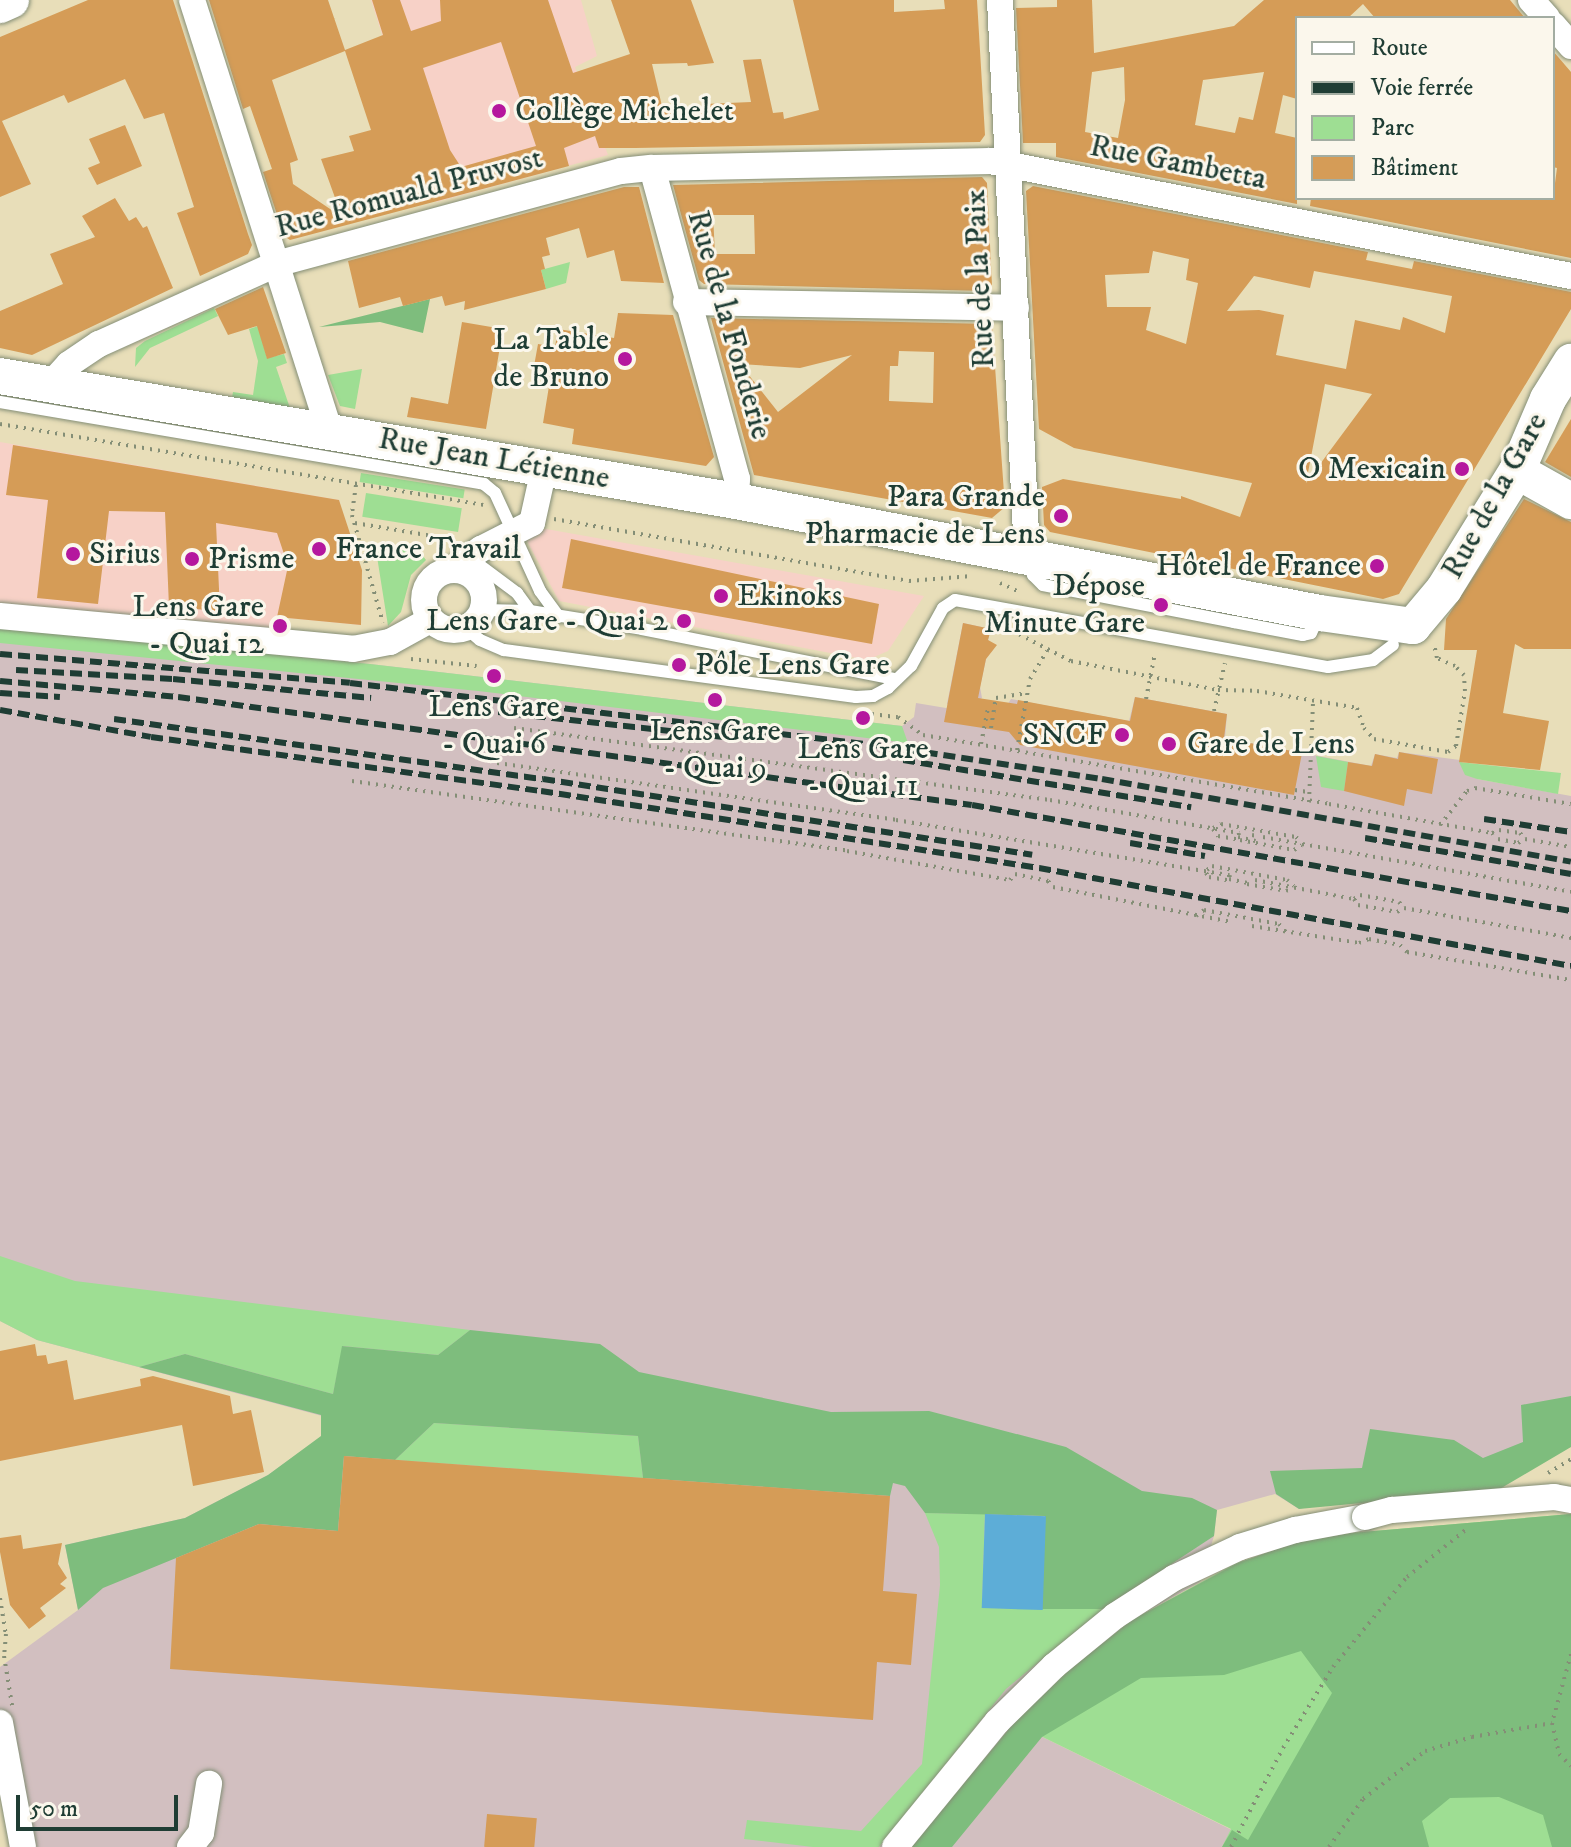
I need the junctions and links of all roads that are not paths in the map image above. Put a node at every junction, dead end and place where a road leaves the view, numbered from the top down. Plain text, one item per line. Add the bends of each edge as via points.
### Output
1 (11, 0) edge
2 (192, 0) edge
3 (1000, 0) edge
4 (1531, 0) edge
5 (0, 5) edge
6 (1545, 16) edge
7 (1555, 27) edge
8 (1571, 46) edge
9 (1008, 164) junction
10 (652, 168) junction
11 (276, 264) junction
12 (1571, 276) edge
13 (686, 302) junction
14 (1016, 308) junction
15 (1571, 362) edge
16 (0, 376) edge
17 (50, 385) junction
18 (0, 402) edge
19 (1557, 416) dead end
20 (329, 430) junction
21 (544, 469) junction
22 (1517, 471) junction
23 (736, 501) junction
24 (1571, 501) edge
25 (514, 534) junction
26 (464, 554) junction
27 (1027, 555) junction
28 (530, 611) junction
29 (0, 616) edge
30 (559, 617) junction
31 (475, 619) junction
32 (430, 620) junction
33 (1413, 637) junction
34 (895, 679) junction
35 (1571, 1500) edge
36 (7, 1716) edge
37 (209, 1784) dead end
38 (23, 1847) edge
39 (190, 1847) edge
40 (895, 1847) edge

1 - 5 street
2 - 11 street
3 - 9 street, Rue de la Paix
4 - 6 street
7 - 8 street
9 - 10 street, Rue Romuald Pruvost
9 - 12 street, Rue Gambetta
9 - 14 street, Rue de la Paix
10 - 11 street, Rue Romuald Pruvost via 621,171
10 - 13 street, Rue de la Fonderie
11 - 17 street, Rue Romuald Pruvost via 99,344
11 - 20 street
13 - 14 street
13 - 23 street, Rue de la Fonderie via 737,479
14 - 27 street, Rue de la Paix
15 - 22 street, Rue de la Gare via 1548,399
16 - 17 street, Rue Jean Létienne
17 - 20 street, Rue Jean Létienne
18 - 25 lane via 484,484 495,493
19 - 22 lane
20 - 21 street, Rue Jean Létienne
21 - 23 street, Rue Jean Létienne
21 - 25 street via 535,516
22 - 24 street
22 - 33 street, Rue de la Gare
23 - 27 street, Rue Jean Létienne via 989,569
25 - 26 street
25 - 30 lane via 540,591
26 - 28 lane via 517,593
26 - 31 street via 468,573 479,584
26 - 32 street via 426,587 423,604
27 - 33 street, Rue Jean Létienne via 1320,613
28 - 30 lane
28 - 31 lane
29 - 32 street via 353,649 390,642
30 - 34 lane
31 - 32 street via 447,630
31 - 34 lane via 480,640 504,650 856,697 882,692
33 - 34 lane via 1373,660 1328,667 955,600 943,608 911,666
35 - 40 street, bridge via 1392,1510 1240,1547 1174,1578 1115,1616 1054,1666 997,1722
36 - 38 street
37 - 39 street via 201,1833

